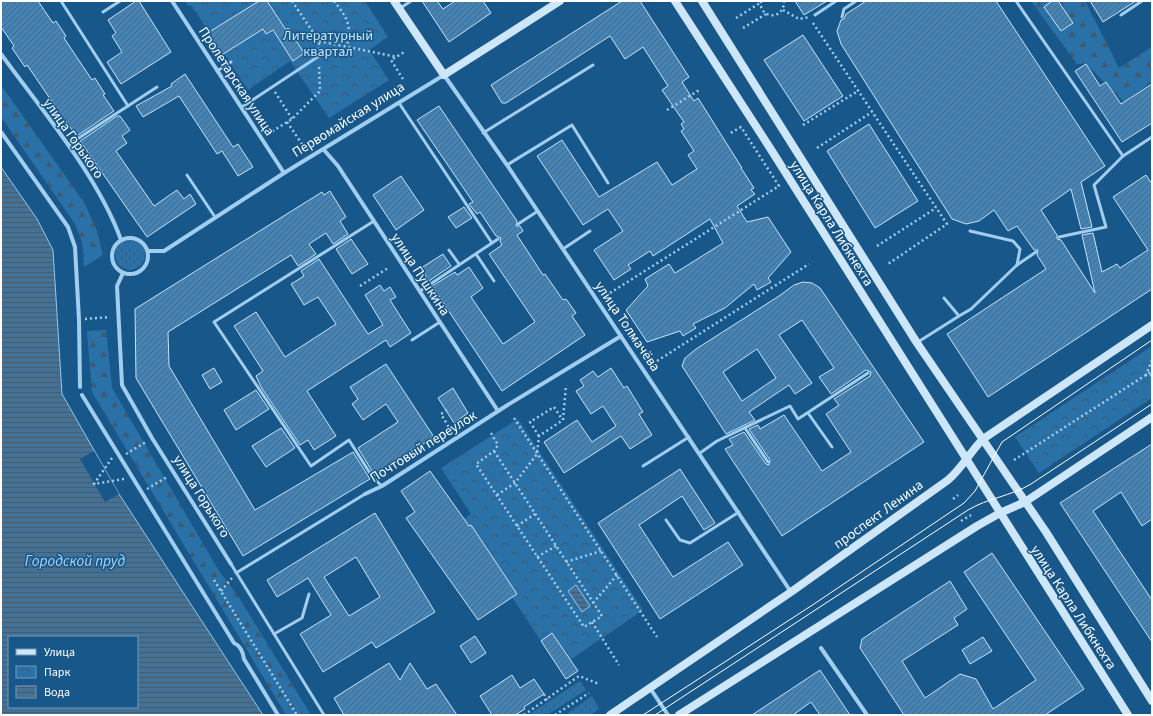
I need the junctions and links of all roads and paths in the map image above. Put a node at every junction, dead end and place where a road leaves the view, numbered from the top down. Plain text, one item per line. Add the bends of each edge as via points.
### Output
1 (61, 1) edge
2 (120, 1) edge
3 (172, 1) edge
4 (292, 1) edge
5 (334, 1) edge
6 (394, 1) edge
7 (411, 1) edge
8 (560, 1) edge
9 (675, 1) edge
10 (702, 1) edge
11 (784, 1) edge
12 (836, 1) edge
13 (856, 1) edge
14 (1016, 1) edge
15 (1142, 1) edge
16 (761, 2) edge
17 (400, 9) junction
18 (783, 10) junction
19 (103, 12) dead end
20 (766, 14) junction
21 (807, 14) dead end
22 (815, 15) dead end
23 (1121, 15) dead end
24 (842, 17) dead end
25 (736, 18) dead end
26 (810, 18) junction
27 (743, 28) dead end
28 (319, 41) junction
29 (348, 46) junction
30 (406, 51) dead end
31 (1, 54) edge
32 (320, 56) junction
33 (397, 56) junction
34 (231, 62) dead end
35 (593, 65) dead end
36 (217, 71) junction
37 (444, 75) junction
38 (403, 79) dead end
39 (156, 87) dead end
40 (272, 88) junction
41 (701, 89) dead end
42 (858, 91) junction
43 (399, 103) junction
44 (128, 106) junction
45 (242, 107) junction
46 (667, 110) dead end
47 (872, 112) junction
48 (292, 118) junction
49 (287, 122) junction
50 (803, 125) dead end
51 (1, 132) edge
52 (483, 133) junction
53 (268, 134) dead end
54 (729, 134) dead end
55 (1152, 137) edge
56 (302, 144) dead end
57 (68, 145) junction
58 (817, 148) dead end
59 (324, 150) junction
60 (1123, 156) junction
61 (507, 165) junction
62 (284, 173) junction
63 (187, 175) dead end
64 (608, 183) dead end
65 (936, 208) junction
66 (538, 211) junction
67 (215, 217) junction
68 (374, 221) junction
69 (518, 224) dead end
70 (590, 231) dead end
71 (970, 231) dead end
72 (1059, 237) dead end
73 (498, 239) dead end
74 (121, 240) junction
75 (492, 243) junction
76 (877, 246) dead end
77 (563, 249) junction
78 (449, 250) dead end
79 (148, 251) junction
80 (1036, 252) dead end
81 (476, 254) junction
82 (459, 264) junction
83 (809, 264) dead end
84 (888, 264) dead end
85 (1017, 265) junction
86 (388, 268) dead end
87 (123, 272) junction
88 (494, 281) dead end
89 (360, 286) dead end
90 (420, 291) junction
91 (610, 293) dead end
92 (944, 298) dead end
93 (118, 316) junction
94 (959, 316) junction
95 (79, 320) junction
96 (440, 322) junction
97 (1152, 325) edge
98 (621, 336) junction
99 (412, 340) dead end
100 (917, 343) junction
101 (1152, 360) edge
102 (657, 361) dead end
103 (1152, 371) edge
104 (868, 373) dead end
105 (1146, 375) junction
106 (1152, 375) edge
107 (566, 385) dead end
108 (80, 387) dead end
109 (82, 395) dead end
110 (446, 410) dead end
111 (498, 411) junction
112 (808, 413) junction
113 (1152, 417) edge
114 (514, 418) dead end
115 (563, 420) junction
116 (745, 428) junction
117 (451, 430) dead end
118 (491, 433) dead end
119 (539, 436) junction
120 (689, 437) junction
121 (152, 438) junction
122 (983, 439) junction
123 (832, 447) dead end
124 (494, 451) junction
125 (700, 453) junction
126 (537, 454) junction
127 (120, 457) junction
128 (112, 458) dead end
129 (966, 459) junction
130 (1014, 460) dead end
131 (768, 462) dead end
132 (643, 466) dead end
133 (174, 473) junction
134 (124, 478) dead end
135 (515, 484) junction
136 (382, 486) junction
137 (142, 492) junction
138 (365, 494) joint
139 (497, 495) junction
140 (958, 495) dead end
141 (953, 499) dead end
142 (1026, 502) junction
143 (739, 512) junction
144 (1000, 513) junction
145 (535, 514) junction
146 (972, 515) dead end
147 (666, 520) dead end
148 (961, 521) dead end
149 (517, 526) junction
150 (556, 546) junction
151 (601, 551) junction
152 (537, 557) junction
153 (566, 562) junction
154 (231, 564) joint
155 (236, 573) junction
156 (617, 575) junction
157 (214, 580) dead end
158 (221, 591) junction
159 (791, 592) junction
160 (309, 594) dead end
161 (593, 603) junction
162 (592, 622) junction
163 (274, 634) junction
164 (658, 637) dead end
165 (821, 648) dead end
166 (620, 665) dead end
167 (599, 684) dead end
168 (650, 688) junction
169 (588, 693) dead end
170 (544, 694) dead end
171 (547, 700) junction
172 (1152, 701) edge
173 (278, 715) edge
174 (297, 715) edge
175 (324, 715) edge
176 (524, 715) edge
177 (555, 715) edge
178 (610, 715) edge
179 (668, 715) edge
180 (679, 715) edge
181 (867, 715) edge
182 (1128, 715) edge

1 - 44 lane
2 - 19 lane
3 - 36 street, Пролетарская улица
4 - 28 path
5 - 29 path via 348,20
6 - 17 main road
7 - 17 lane
8 - 37 main road, Первомайская улица
9 - 129 main road, улица Карла Либкнехта
10 - 100 main road, улица Карла Либкнехта
11 - 18 path
12 - 22 lane
13 - 24 lane via 844,9
14 - 60 lane
15 - 23 lane
16 - 20 path via 762,10
16 - 25 path
17 - 37 main road
18 - 20 path via 772,16
18 - 26 path via 799,19
20 - 27 path
21 - 26 path
26 - 42 path
28 - 29 path
28 - 32 path
29 - 33 path
30 - 33 path
31 - 57 street, улица Горького
32 - 40 lane
32 - 48 path via 320,91
33 - 38 path via 391,60
34 - 36 lane
35 - 52 lane
36 - 45 street, Пролетарская улица
37 - 43 street, Первомайская улица
37 - 52 street, улица Толмачёва
39 - 44 lane
40 - 45 lane
40 - 48 path
41 - 46 path
42 - 47 path
42 - 50 path
43 - 59 street, Первомайская улица
43 - 75 lane
44 - 57 lane
45 - 62 street, Пролетарская улица
47 - 58 path
47 - 65 path
48 - 49 path
49 - 53 path
49 - 56 path
51 - 95 street via 68,227 75,247
52 - 61 street, улица Толмачёва
54 - 91 path via 741,127 779,186
55 - 60 lane
57 - 74 street, улица Горького via 103,200
59 - 62 street, Первомайская улица
59 - 68 street, улица Пушкина via 338,166
60 - 72 lane via 1094,185 1106,227
61 - 64 lane via 572,125
61 - 66 street, улица Толмачёва
62 - 67 street, Первомайская улица
63 - 67 lane
65 - 76 path
65 - 84 path via 947,224
66 - 69 lane
66 - 77 street, улица Толмачёва
67 - 79 street, Первомайская улица via 164,251
68 - 90 street, улица Пушкина
68 - 136 lane via 214,322 311,466 349,440 373,478
70 - 77 lane
71 - 85 lane via 1013,241 1020,249
73 - 75 lane
74 - 79 street via 137,239
74 - 87 street via 113,248 112,260 118,270
75 - 81 lane
77 - 98 street, улица Толмачёва
78 - 82 lane
79 - 87 street via 144,268 134,273
80 - 85 lane
81 - 82 lane
81 - 88 lane
82 - 90 lane
83 - 102 path
85 - 94 lane via 971,309
86 - 89 path
87 - 93 street, улица Горького via 117,286
90 - 96 street, улица Пушкина
92 - 94 lane
93 - 95 path
93 - 121 street, улица Горького via 122,385
94 - 100 lane
95 - 108 street
96 - 99 lane
96 - 111 street, улица Пушкина
97 - 122 main road, проспект Ленина
98 - 111 street, Почтовый переулок
98 - 120 street, улица Толмачёва
100 - 122 main road, улица Карла Либкнехта
101 - 105 path
103 - 105 path
104 - 112 lane
105 - 106 path
105 - 130 path
107 - 115 path
109 - 127 street
110 - 117 path via 441,414
111 - 136 street, Почтовый переулок
112 - 116 lane via 798,420 790,406
112 - 123 lane
113 - 142 main road
114 - 126 path
115 - 119 path
115 - 119 path via 554,407 530,422
116 - 125 lane via 717,441
116 - 131 lane
118 - 124 path via 498,445
119 - 126 path
120 - 125 street, улица Толмачёва
120 - 132 lane
121 - 127 path
121 - 133 street, улица Горького
122 - 129 main road, проспект Ленина
122 - 142 main road, улица Карла Либкнехта
124 - 135 path
124 - 139 path via 476,464
125 - 143 street, улица Толмачёва
126 - 135 path
126 - 151 path
127 - 137 street
128 - 134 path via 94,484
129 - 144 main road, улица Карла Либкнехта
129 - 159 main road, проспект Ленина via 961,469 948,480
133 - 137 path
133 - 154 street, улица Горького
135 - 139 path
135 - 145 path
136 - 138 street, Почтовый переулок
137 - 173 street via 234,643 243,652 244,659
138 - 155 lane, Почтовый переулок
139 - 149 path
140 - 141 path
142 - 144 main road
142 - 172 main road, улица Карла Либкнехта
143 - 147 lane via 690,543 680,540
143 - 159 street, улица Толмачёва
144 - 180 main road
144 - 182 main road, улица Карла Либкнехта
145 - 149 path
145 - 150 path
146 - 148 path
149 - 152 path
150 - 152 path
150 - 153 path
151 - 153 path
151 - 156 path
152 - 162 path via 584,628
153 - 161 path
154 - 155 lane, улица Горького
155 - 158 path
155 - 163 lane, улица Горького
156 - 161 path
156 - 164 path
157 - 158 path
158 - 174 path
159 - 168 main road, проспект Ленина
160 - 163 lane via 302,618
161 - 162 path via 602,616
162 - 166 path
163 - 175 lane, улица Горького
165 - 181 street
167 - 171 path via 579,676
168 - 178 main road, проспект Ленина
168 - 179 street
169 - 177 path
170 - 171 path
171 - 176 path

